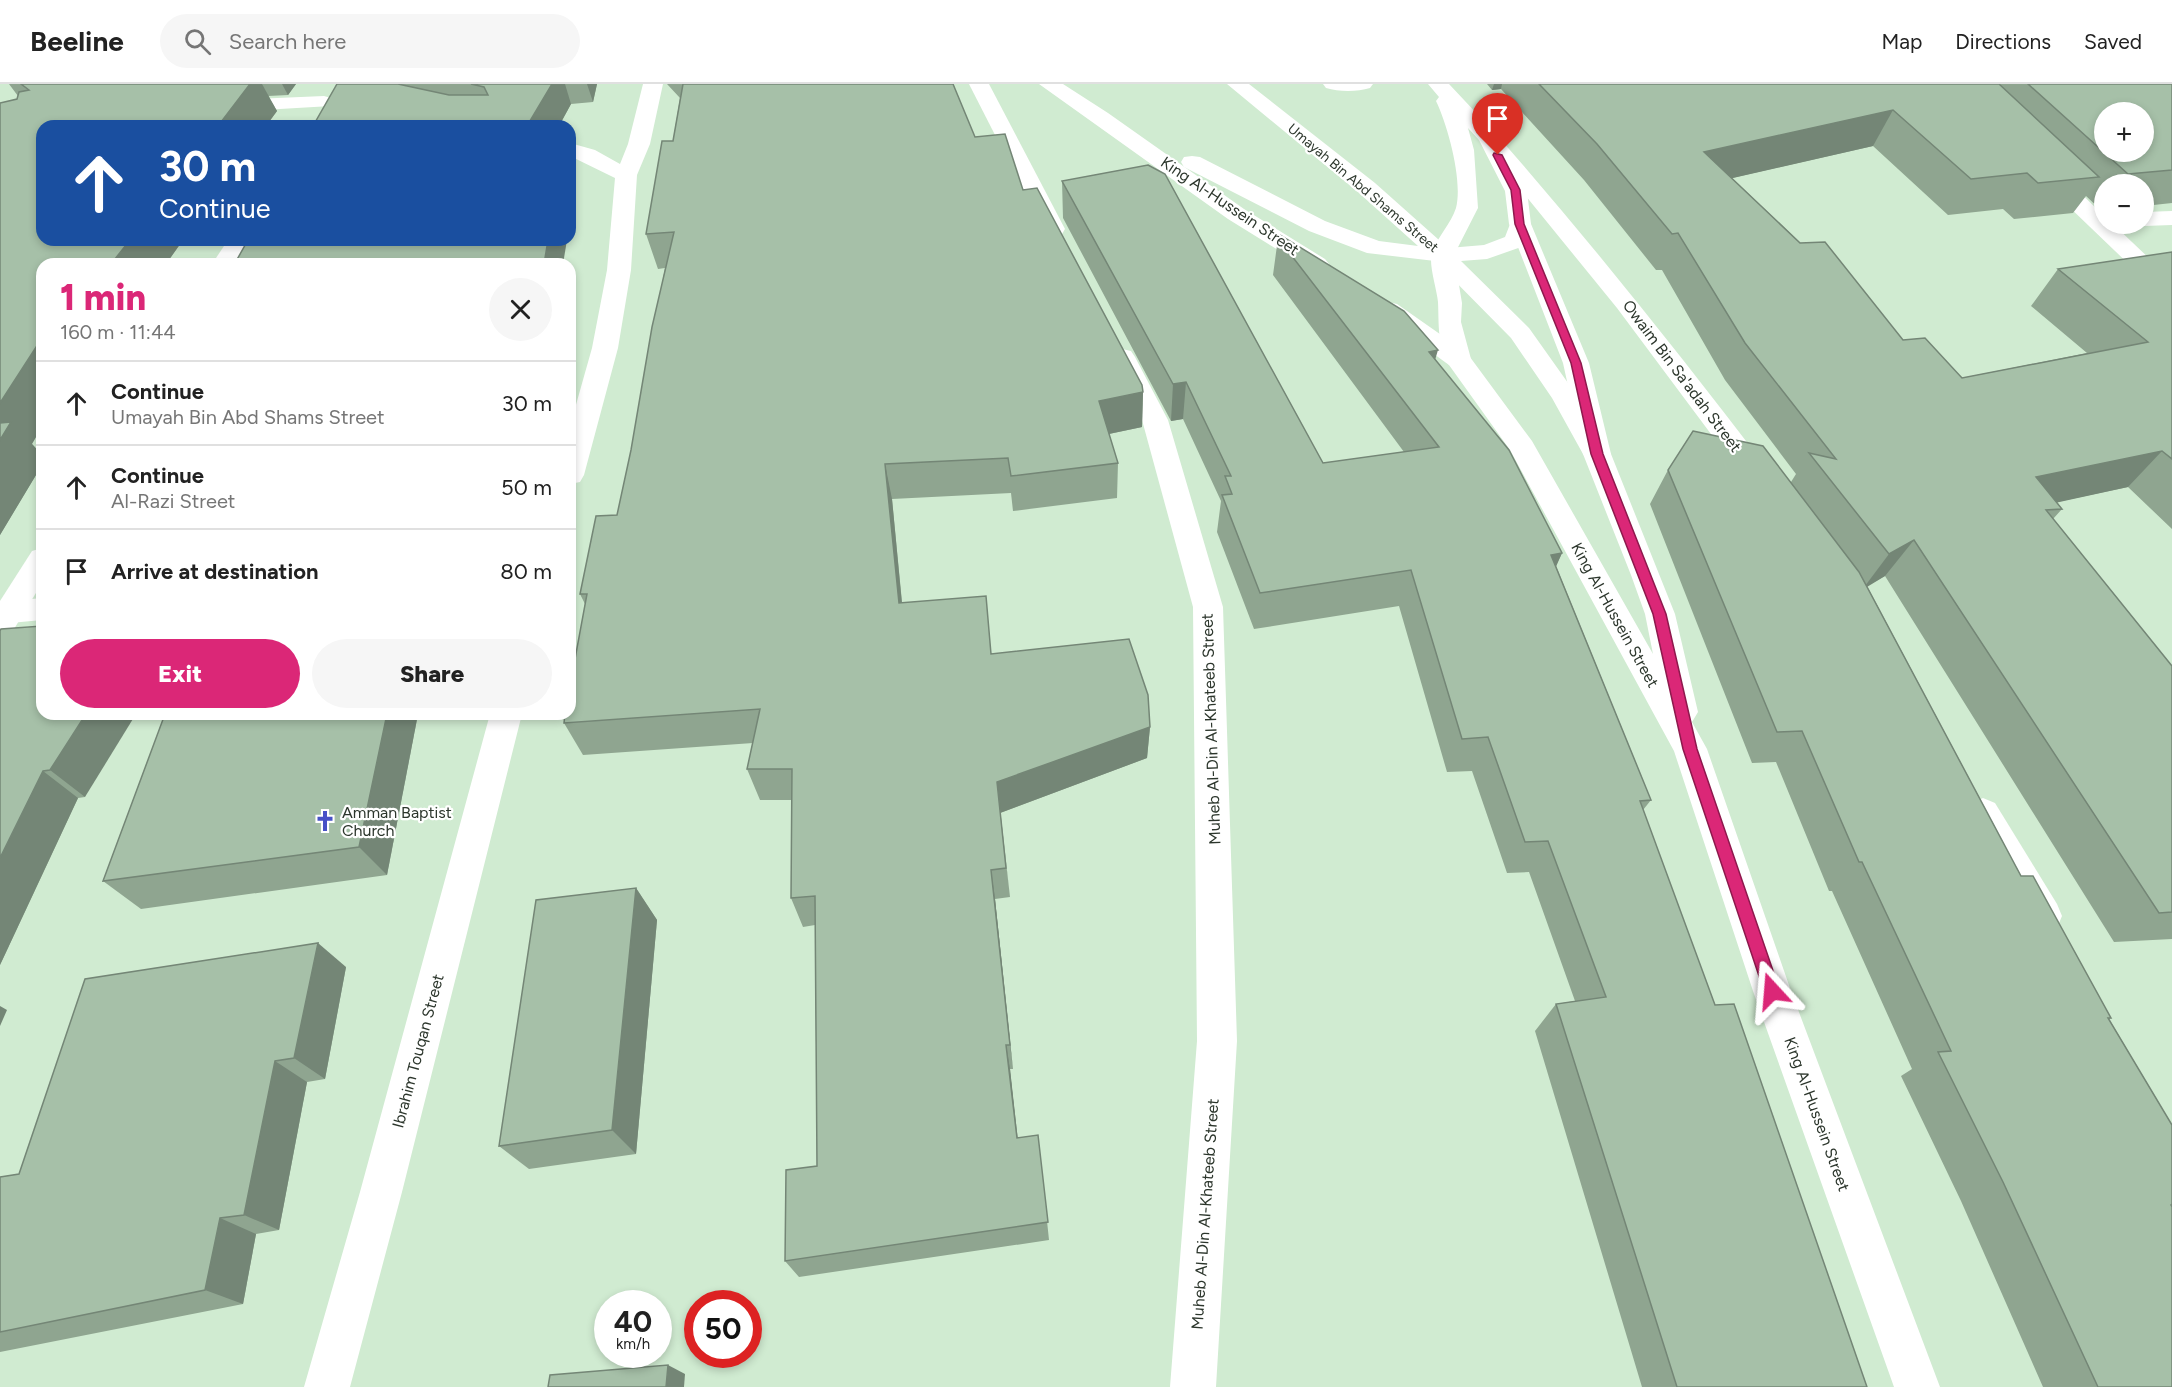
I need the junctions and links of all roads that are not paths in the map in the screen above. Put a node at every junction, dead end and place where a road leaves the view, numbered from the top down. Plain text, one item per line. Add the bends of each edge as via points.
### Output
1 (336, 84) edge
2 (653, 84) edge
3 (979, 84) edge
4 (1049, 84) edge
5 (1237, 84) edge
6 (1333, 84) edge
7 (1363, 84) edge
8 (1438, 85) edge
9 (324, 102) junction
10 (345, 103) edge
11 (210, 106) edge
12 (1101, 117) junction
13 (313, 120) edge
14 (1488, 137) junction
15 (576, 151) edge
16 (2030, 157) edge
17 (626, 175) junction
18 (2094, 215) edge
19 (2172, 218) edge
20 (2154, 219) edge
21 (1520, 224) junction
22 (2114, 234) edge
23 (1066, 252) edge
24 (1442, 255) junction
25 (1331, 273) edge
26 (2172, 293) edge
27 (1370, 296) edge
28 (1111, 336) edge
29 (1458, 359) junction
30 (576, 453) edge
31 (1597, 454) junction
32 (1775, 499) edge
33 (36, 568) edge
34 (36, 610) edge
35 (3, 617) edge
36 (504, 720) edge
37 (1690, 749) junction
38 (1971, 794) edge
39 (2054, 936) edge
40 (327, 1387) edge
41 (1193, 1387) edge
42 (1917, 1387) edge

1 - 9 street
2 - 17 street via 639,144
3 - 23 street
4 - 12 street, King Al-Hussein Street
5 - 24 street, Umayah Bin Abd Shams Street via 1367,188
6 - 7 street
8 - 14 street
8 - 24 street via 1456,122 1467,184 1467,208
9 - 10 street
9 - 11 street
9 - 13 street
12 - 24 street via 1317,226 1375,248
12 - 25 street, King Al-Hussein Street via 1236,214
14 - 21 street via 1516,190
14 - 32 street, Owaim Bin Sa'adah Street via 1662,348
15 - 17 street
16 - 18 street
17 - 30 street via 619,270 605,348
19 - 20 street
21 - 24 street via 1516,241 1503,248
21 - 31 street via 1576,363
22 - 26 street
24 - 29 street via 1449,322
24 - 31 street, Umayah Bin Abd Shams Street via 1520,333 1564,396
27 - 29 street, King Al-Hussein Street
28 - 41 street, Muheb Al-Din Al-Khateeb Street via 1155,420 1208,607 1217,1041
29 - 37 street, King Al-Hussein Street via 1522,447
31 - 37 street, Umayah Bin Abd Shams Street via 1660,614
33 - 35 street
34 - 35 street
36 - 40 street, Ibrahim Touqan Street
37 - 42 street, King Al-Hussein Street via 1772,991
38 - 39 street

